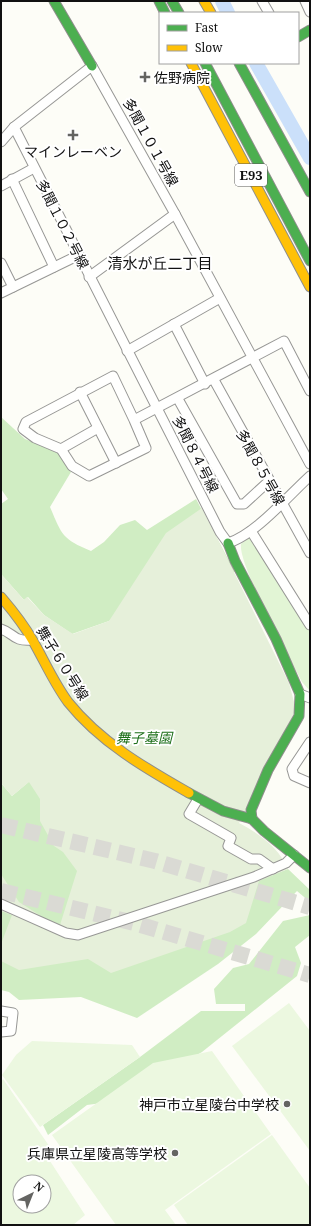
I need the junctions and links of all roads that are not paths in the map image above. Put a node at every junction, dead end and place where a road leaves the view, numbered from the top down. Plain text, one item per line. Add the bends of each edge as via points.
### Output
1 (54, 1) edge
2 (158, 1) edge
3 (172, 1) edge
4 (204, 1) edge
5 (262, 1) edge
6 (305, 1) edge
7 (164, 12) edge
8 (178, 12) edge
9 (210, 12) edge
10 (268, 12) edge
11 (310, 12) edge
12 (310, 30) edge
13 (299, 36) edge
14 (192, 64) edge
15 (206, 64) edge
16 (251, 64) dead end
17 (92, 66) junction
18 (241, 66) edge
19 (14, 127) junction
20 (1, 142) edge
21 (34, 168) junction
22 (12, 180) junction
23 (1, 186) edge
24 (310, 192) edge
25 (175, 214) junction
26 (79, 255) junction
27 (310, 261) edge
28 (1, 263) edge
29 (54, 267) junction
30 (89, 277) junction
31 (13, 287) junction
32 (310, 287) edge
33 (1, 293) edge
34 (220, 298) junction
35 (174, 324) junction
36 (127, 351) junction
37 (252, 358) junction
38 (209, 382) junction
39 (310, 391) edge
40 (80, 392) junction
41 (178, 399) junction
42 (158, 409) junction
43 (134, 420) junction
44 (98, 428) junction
45 (61, 449) junction
46 (116, 463) junction
47 (310, 464) edge
48 (310, 476) edge
49 (269, 481) junction
50 (281, 503) junction
51 (251, 531) junction
52 (228, 543) junction
53 (310, 553) edge
54 (1, 597) edge
55 (18, 617) junction
56 (310, 625) edge
57 (3, 630) edge
58 (32, 640) junction
59 (300, 694) junction
60 (310, 698) edge
61 (310, 742) edge
62 (310, 783) edge
63 (198, 798) junction
64 (252, 819) junction
65 (294, 855) junction
66 (310, 868) edge
67 (273, 869) junction
68 (1, 904) edge
69 (1, 1010) edge
70 (1, 1032) edge

1 - 17 main road, 多聞１０１号線
2 - 7 main road
3 - 8 main road
4 - 9 main road
5 - 10 street
6 - 11 street
12 - 13 main road
14 - 32 main road, E93
15 - 27 main road, E93
16 - 18 main road
17 - 19 street
17 - 25 street, 多聞１０１号線
18 - 24 main road
19 - 20 street
19 - 21 street, 多聞１０２号線
21 - 22 street
21 - 26 street, 多聞１０２号線
22 - 23 street
22 - 29 street
25 - 30 street
25 - 34 street, 多聞１０１号線
26 - 29 street
26 - 30 street, 多聞１０２号線
28 - 31 street
29 - 31 street
30 - 36 street, 多聞１０２号線
31 - 33 street
34 - 35 street
34 - 37 street, 多聞１０１号線
35 - 36 street
35 - 38 street, 多聞８５号線
36 - 42 street, 多聞１０２号線
37 - 38 street, 多聞８４号線
37 - 39 street, 多聞８４号線 via 284,341
37 - 47 street
38 - 41 street, 多聞８４号線
38 - 49 street, 多聞８５号線
40 - 43 street via 113,376
40 - 44 street
40 - 45 street via 26,422 23,429 34,438
41 - 42 street, 多聞８４号線
41 - 49 street via 237,504 244,504
42 - 43 street
42 - 52 street, 多聞８４号線
43 - 46 street via 146,448
44 - 45 street
44 - 46 street
45 - 46 street via 72,466 89,476
48 - 50 street
49 - 50 street, 多聞８５号線
50 - 51 street
50 - 53 street, 多聞８５号線
51 - 52 street
51 - 56 street
52 - 59 main road, 多聞８４号線 via 276,639
54 - 55 main road, 舞子６０号線
55 - 57 street
55 - 58 main road, 舞子６０号線
57 - 58 street via 12,637 24,641
58 - 63 main road, 舞子６０号線 via 56,684 79,716 99,736 146,768
59 - 60 street
59 - 64 main road, 多聞８４号線 via 299,716 268,770 251,810
61 - 62 street via 292,769 294,776
63 - 64 main road, 舞子６０号線 via 238,818
63 - 67 street via 190,814 231,838 228,846 251,859 260,859
64 - 65 main road
65 - 66 main road
65 - 67 street via 286,863
67 - 68 street via 188,900 78,934 66,933
69 - 70 street via 13,1013 11,1031

